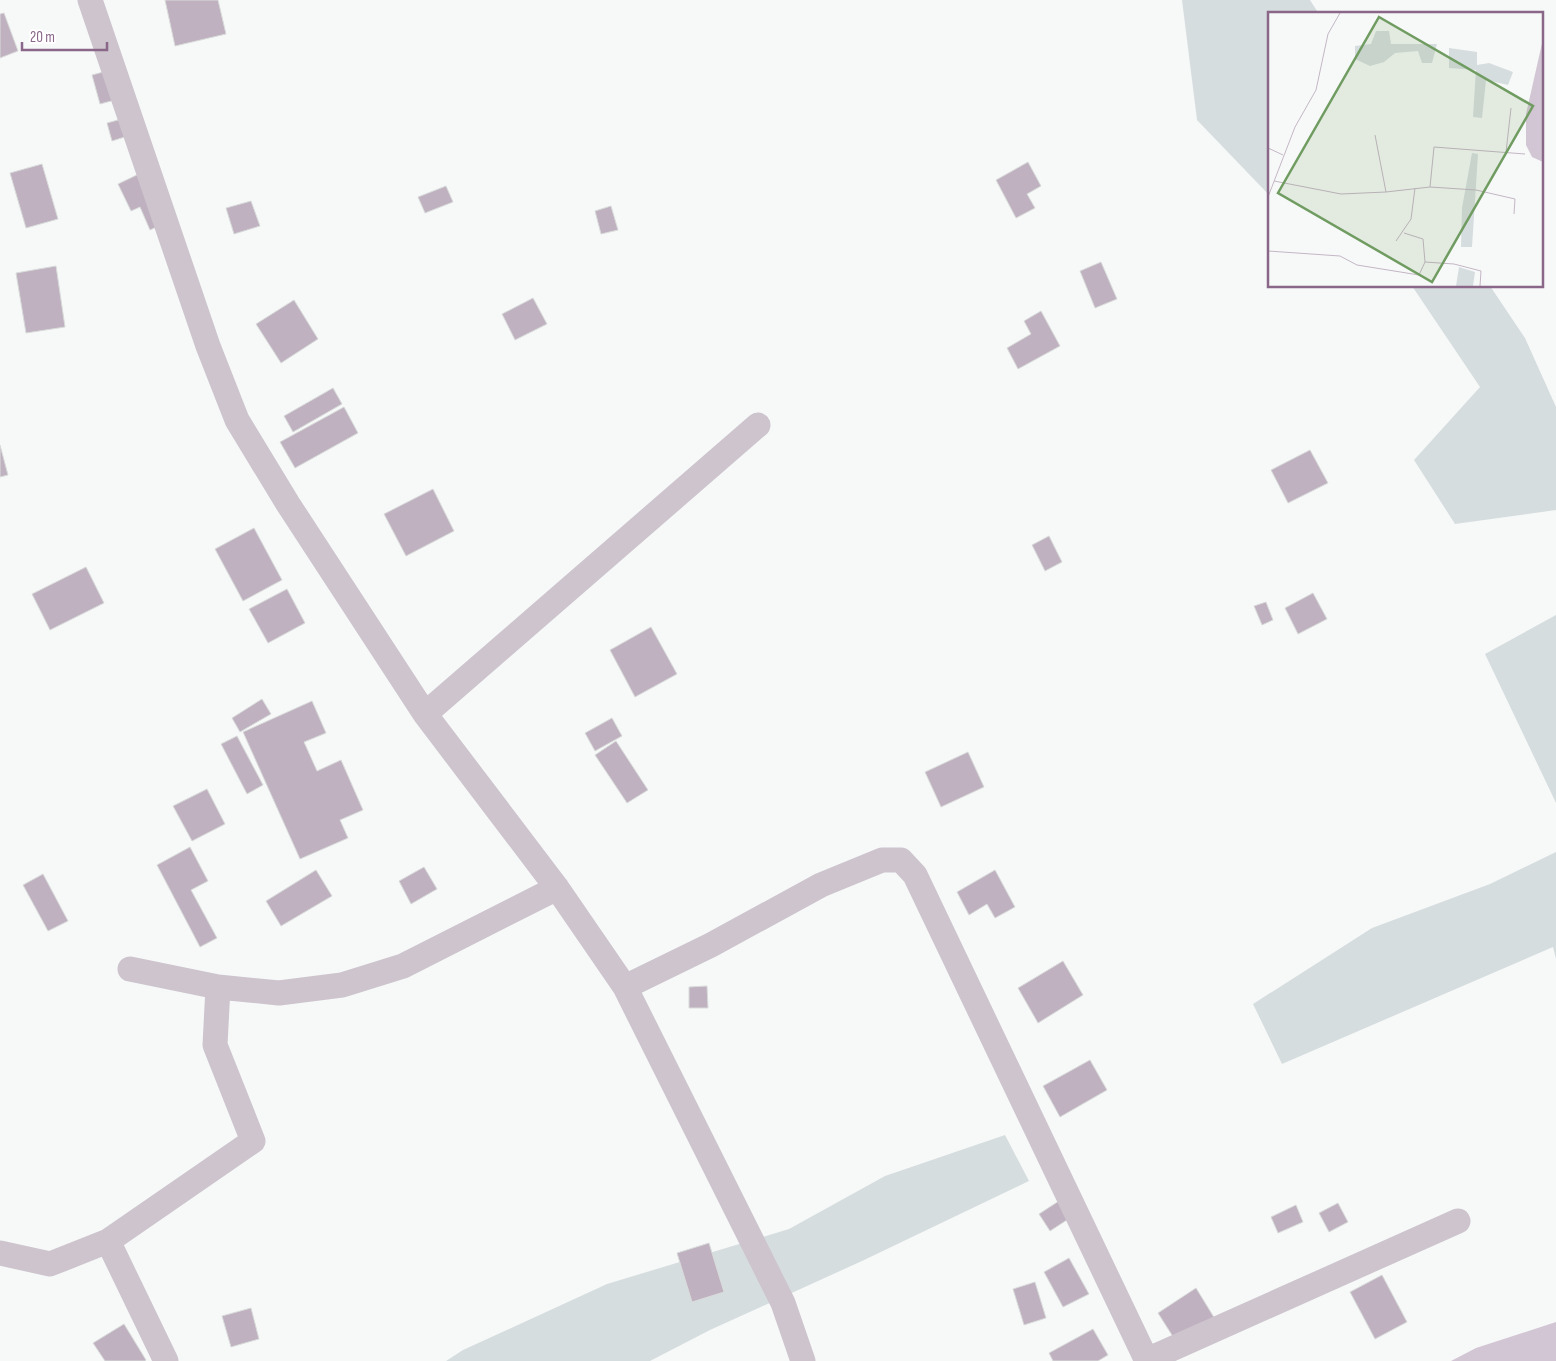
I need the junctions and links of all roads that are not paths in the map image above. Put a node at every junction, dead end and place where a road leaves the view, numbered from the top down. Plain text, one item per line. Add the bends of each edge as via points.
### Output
1 (90, 0) edge
2 (758, 425) dead end
3 (425, 714) junction
4 (557, 888) junction
5 (130, 968) dead end
6 (218, 987) junction
7 (625, 987) junction
8 (1458, 1221) dead end
9 (108, 1241) junction
10 (0, 1253) edge
11 (166, 1361) edge
12 (803, 1361) edge
13 (1147, 1361) edge

1 - 3 street via 208,346 237,420
2 - 3 street
3 - 4 street
4 - 6 street via 403,966 342,985 279,993
4 - 7 street
5 - 6 street
6 - 9 street via 215,1045 253,1141
7 - 12 street via 783,1303
7 - 13 street via 821,885 882,860 901,860 915,875
8 - 13 street
9 - 10 street via 50,1264
9 - 11 street

